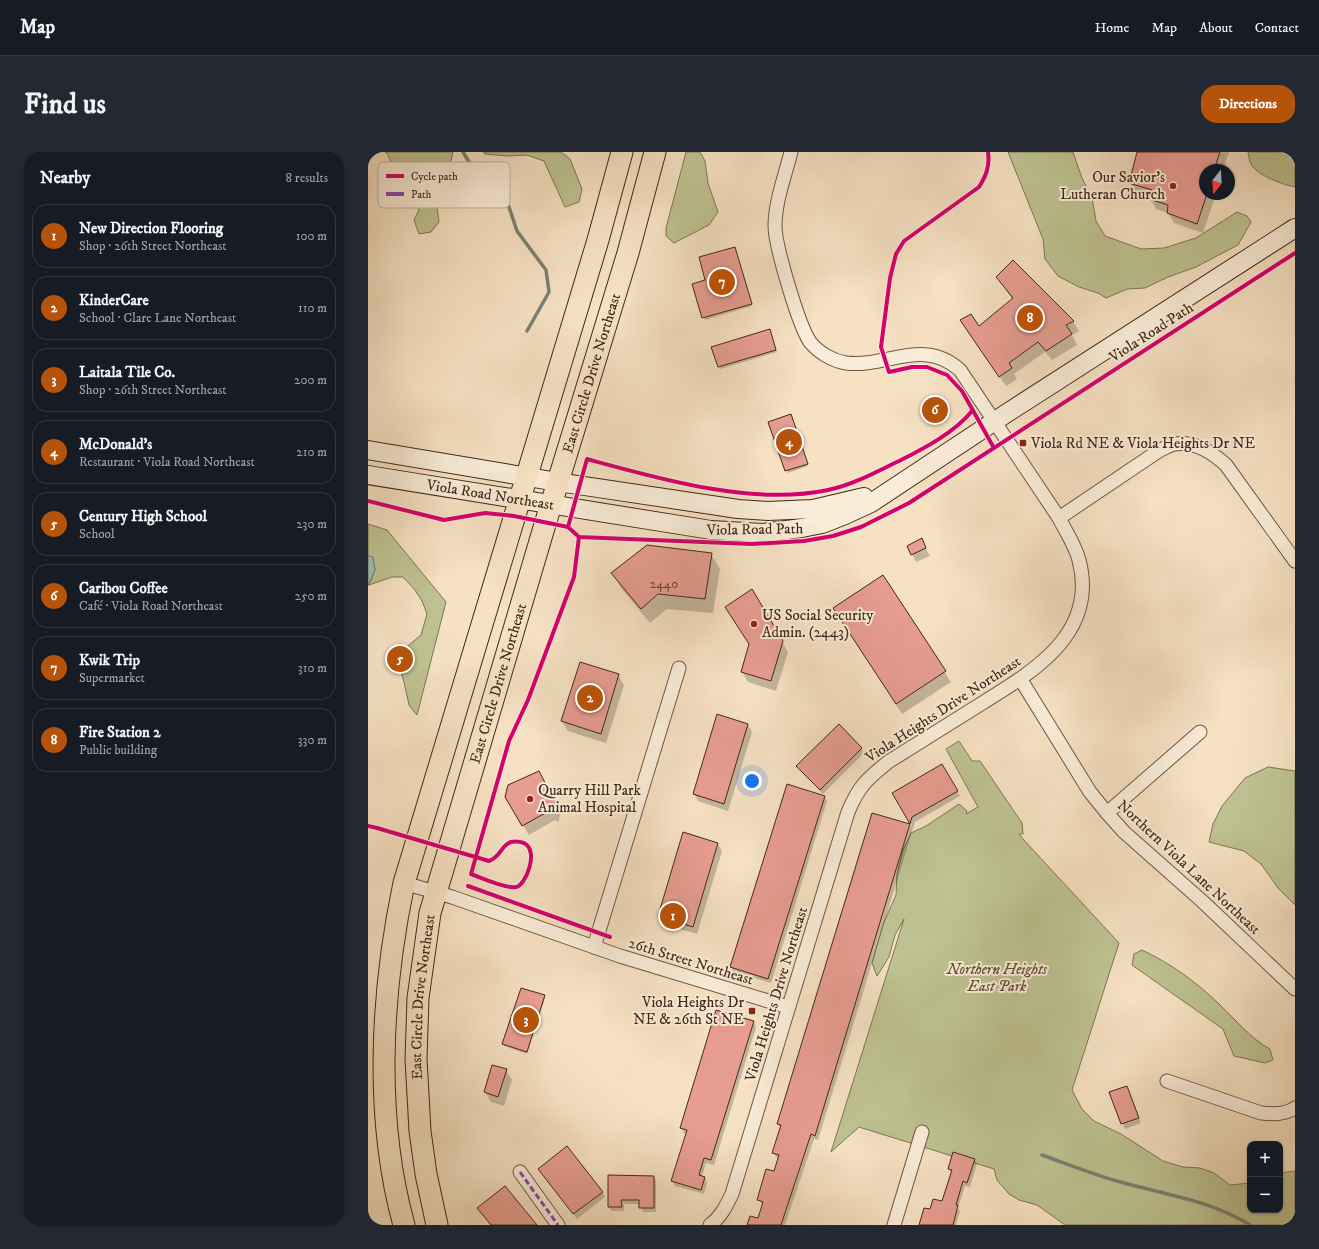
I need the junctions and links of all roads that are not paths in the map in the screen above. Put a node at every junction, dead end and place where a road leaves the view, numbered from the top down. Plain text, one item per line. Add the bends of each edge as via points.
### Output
1 (622, 152) edge
2 (655, 152) edge
3 (791, 152) edge
4 (1295, 228) edge
5 (994, 421) junction
6 (368, 450) edge
7 (368, 475) edge
8 (526, 477) junction
9 (558, 482) junction
10 (889, 489) junction
11 (519, 500) junction
12 (551, 505) junction
13 (1059, 518) junction
14 (1295, 561) edge
15 (679, 668) dead end
16 (1021, 680) junction
17 (1200, 732) dead end
18 (1107, 813) junction
19 (404, 883) junction
20 (435, 892) junction
21 (594, 947) junction
22 (1295, 989) edge
23 (788, 1007) junction
24 (1167, 1081) dead end
25 (1295, 1108) edge
26 (922, 1132) dead end
27 (520, 1172) dead end
28 (404, 1225) edge
29 (437, 1225) edge
30 (558, 1225) edge
31 (710, 1225) edge
32 (894, 1225) edge

1 - 8 main road
2 - 9 main road, East Circle Drive Northeast via 628,253
3 - 5 street, Viola Heights Drive Northeast via 776,214 776,242 810,342 827,356 846,363 921,354 943,358 960,370
4 - 5 main road, Viola Road Northeast
5 - 10 main road, Viola Road Northeast via 916,474
5 - 13 street, Viola Heights Drive Northeast
6 - 8 main road, Viola Road Northeast
7 - 11 main road, Viola Road Northeast
8 - 9 main road, Viola Road Northeast
8 - 11 main road
9 - 10 main road, Viola Road Northeast via 696,504 768,511 836,505
9 - 12 main road, East Circle Drive Northeast
10 - 12 main road, Viola Road Northeast via 871,503 822,524 762,533 739,533 682,526
11 - 12 main road, Viola Road Northeast
11 - 19 main road
12 - 20 main road, East Circle Drive Northeast
13 - 14 street via 1160,450 1176,444 1189,445 1215,455 1226,465
13 - 16 street, Viola Heights Drive Northeast via 1072,541 1078,559 1082,595 1077,614 1060,644 1047,659
15 - 21 street
16 - 18 street, Northern Viola Lane Northeast via 1090,792
16 - 23 street, Viola Heights Drive Northeast via 888,762 868,778 857,792
17 - 18 street
18 - 22 street, Northern Viola Lane Northeast via 1124,832
19 - 20 street, 26th Street Northeast
19 - 28 main road via 389,966 384,1045 389,1138
20 - 21 street, 26th Street Northeast
20 - 29 main road, East Circle Drive Northeast via 420,982 416,1059 420,1130
21 - 23 street, 26th Street Northeast
23 - 31 street, Viola Heights Drive Northeast via 732,1194 717,1220
24 - 25 street via 1262,1112 1276,1114 1290,1112
26 - 32 street
27 - 30 street

